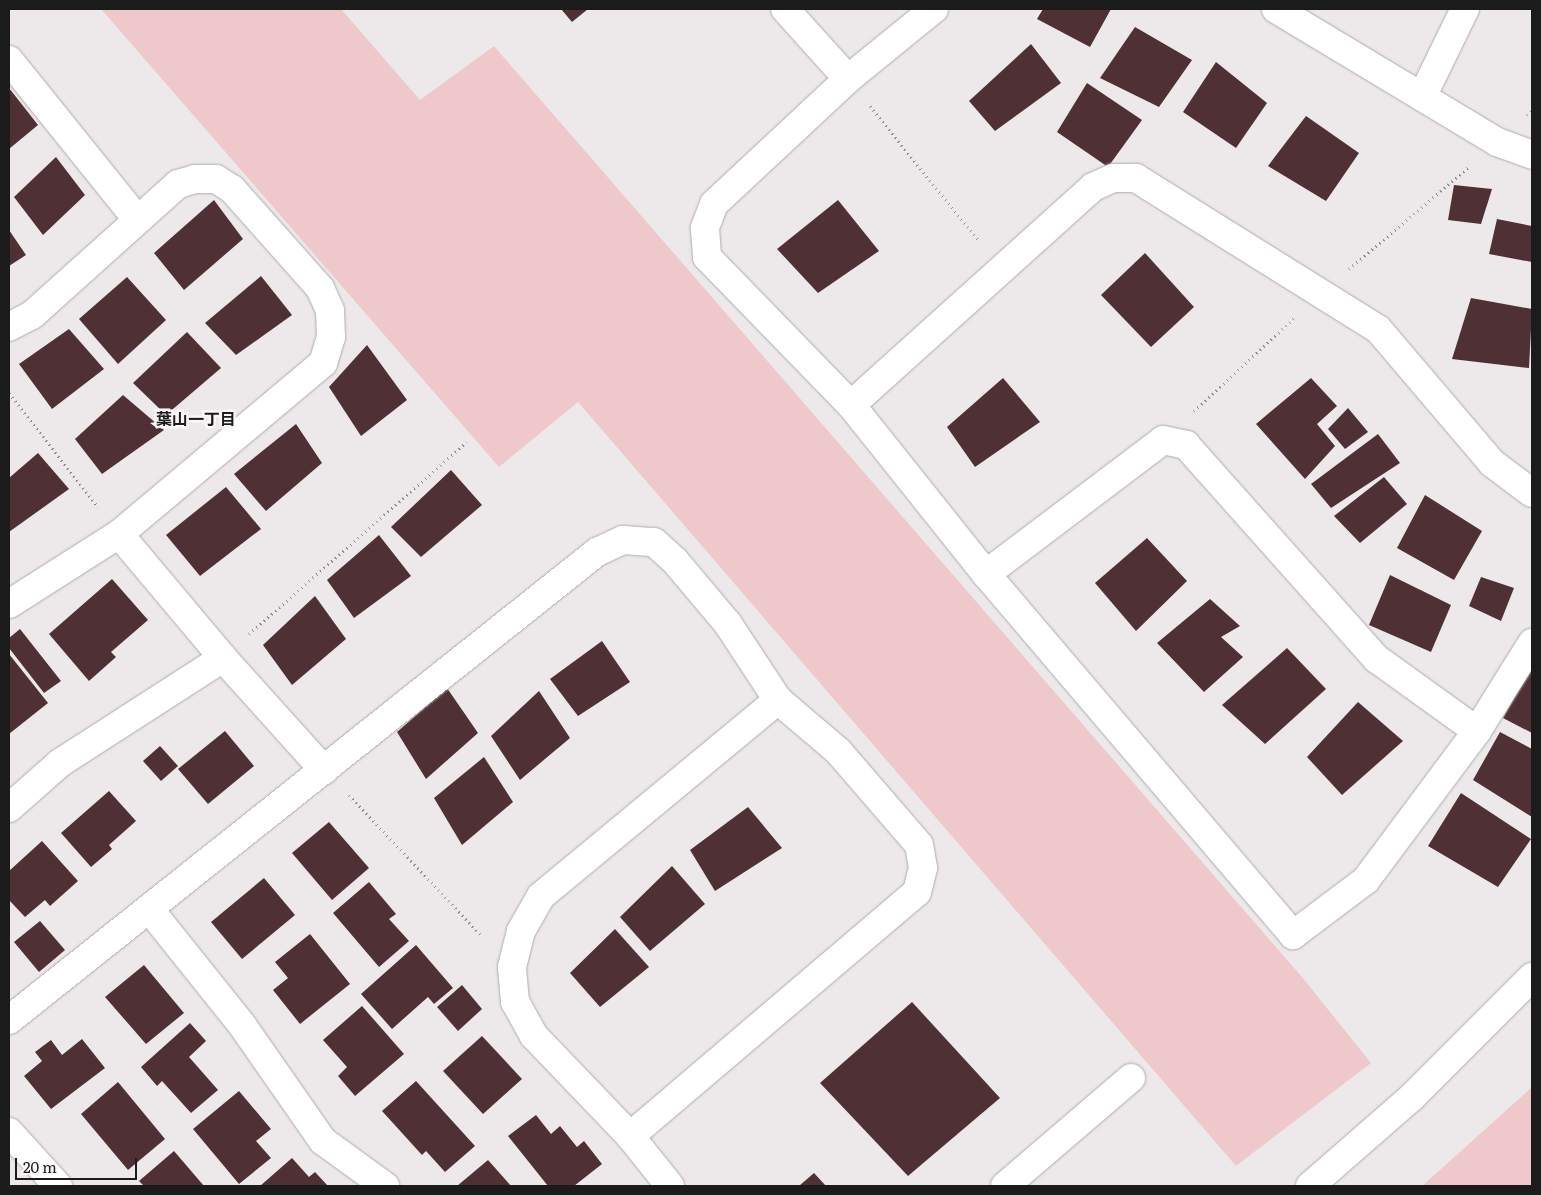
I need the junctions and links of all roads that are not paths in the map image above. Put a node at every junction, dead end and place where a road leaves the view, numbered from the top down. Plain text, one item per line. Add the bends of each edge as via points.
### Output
1 (785, 9) edge
2 (934, 9) edge
3 (1276, 9) edge
4 (1465, 9) edge
5 (9, 60) edge
6 (848, 79) junction
7 (1422, 97) junction
8 (1532, 156) edge
9 (137, 219) junction
10 (9, 326) edge
11 (851, 405) junction
12 (1532, 493) edge
13 (119, 534) junction
14 (986, 574) junction
15 (9, 604) edge
16 (1532, 643) edge
17 (223, 658) junction
18 (778, 700) junction
19 (1477, 731) junction
20 (324, 770) junction
21 (9, 808) edge
22 (150, 910) junction
23 (1532, 977) edge
24 (9, 1020) edge
25 (1131, 1078) dead end
26 (9, 1132) edge
27 (630, 1136) junction
28 (58, 1186) edge
29 (385, 1186) edge
30 (670, 1186) edge
31 (1005, 1186) edge
32 (1310, 1186) edge

1 - 6 street
2 - 6 street
3 - 7 street
4 - 7 street
5 - 9 street
6 - 11 street via 714,204 705,228 707,257
7 - 8 street via 1497,142
9 - 10 street via 32,315
9 - 13 street via 178,184 195,179 216,179 232,189 320,288 330,310 332,337 323,364
11 - 12 street via 1092,187 1113,178 1136,178 1378,329 1492,463
11 - 14 street
13 - 15 street
13 - 17 street
14 - 19 street via 1162,440 1186,445 1377,659
14 - 19 street via 1293,935 1366,880
16 - 19 street
17 - 20 street
17 - 21 street via 60,763
18 - 20 street via 728,624 675,561 654,542 622,540 597,552
18 - 27 street via 541,896 521,931 512,967 514,1002 534,1036
18 - 27 street via 838,751 919,845 923,868 917,892
20 - 22 street
22 - 24 street
22 - 29 street via 242,1025 324,1141
23 - 32 street via 1412,1097
25 - 31 street
26 - 28 street
27 - 30 street

